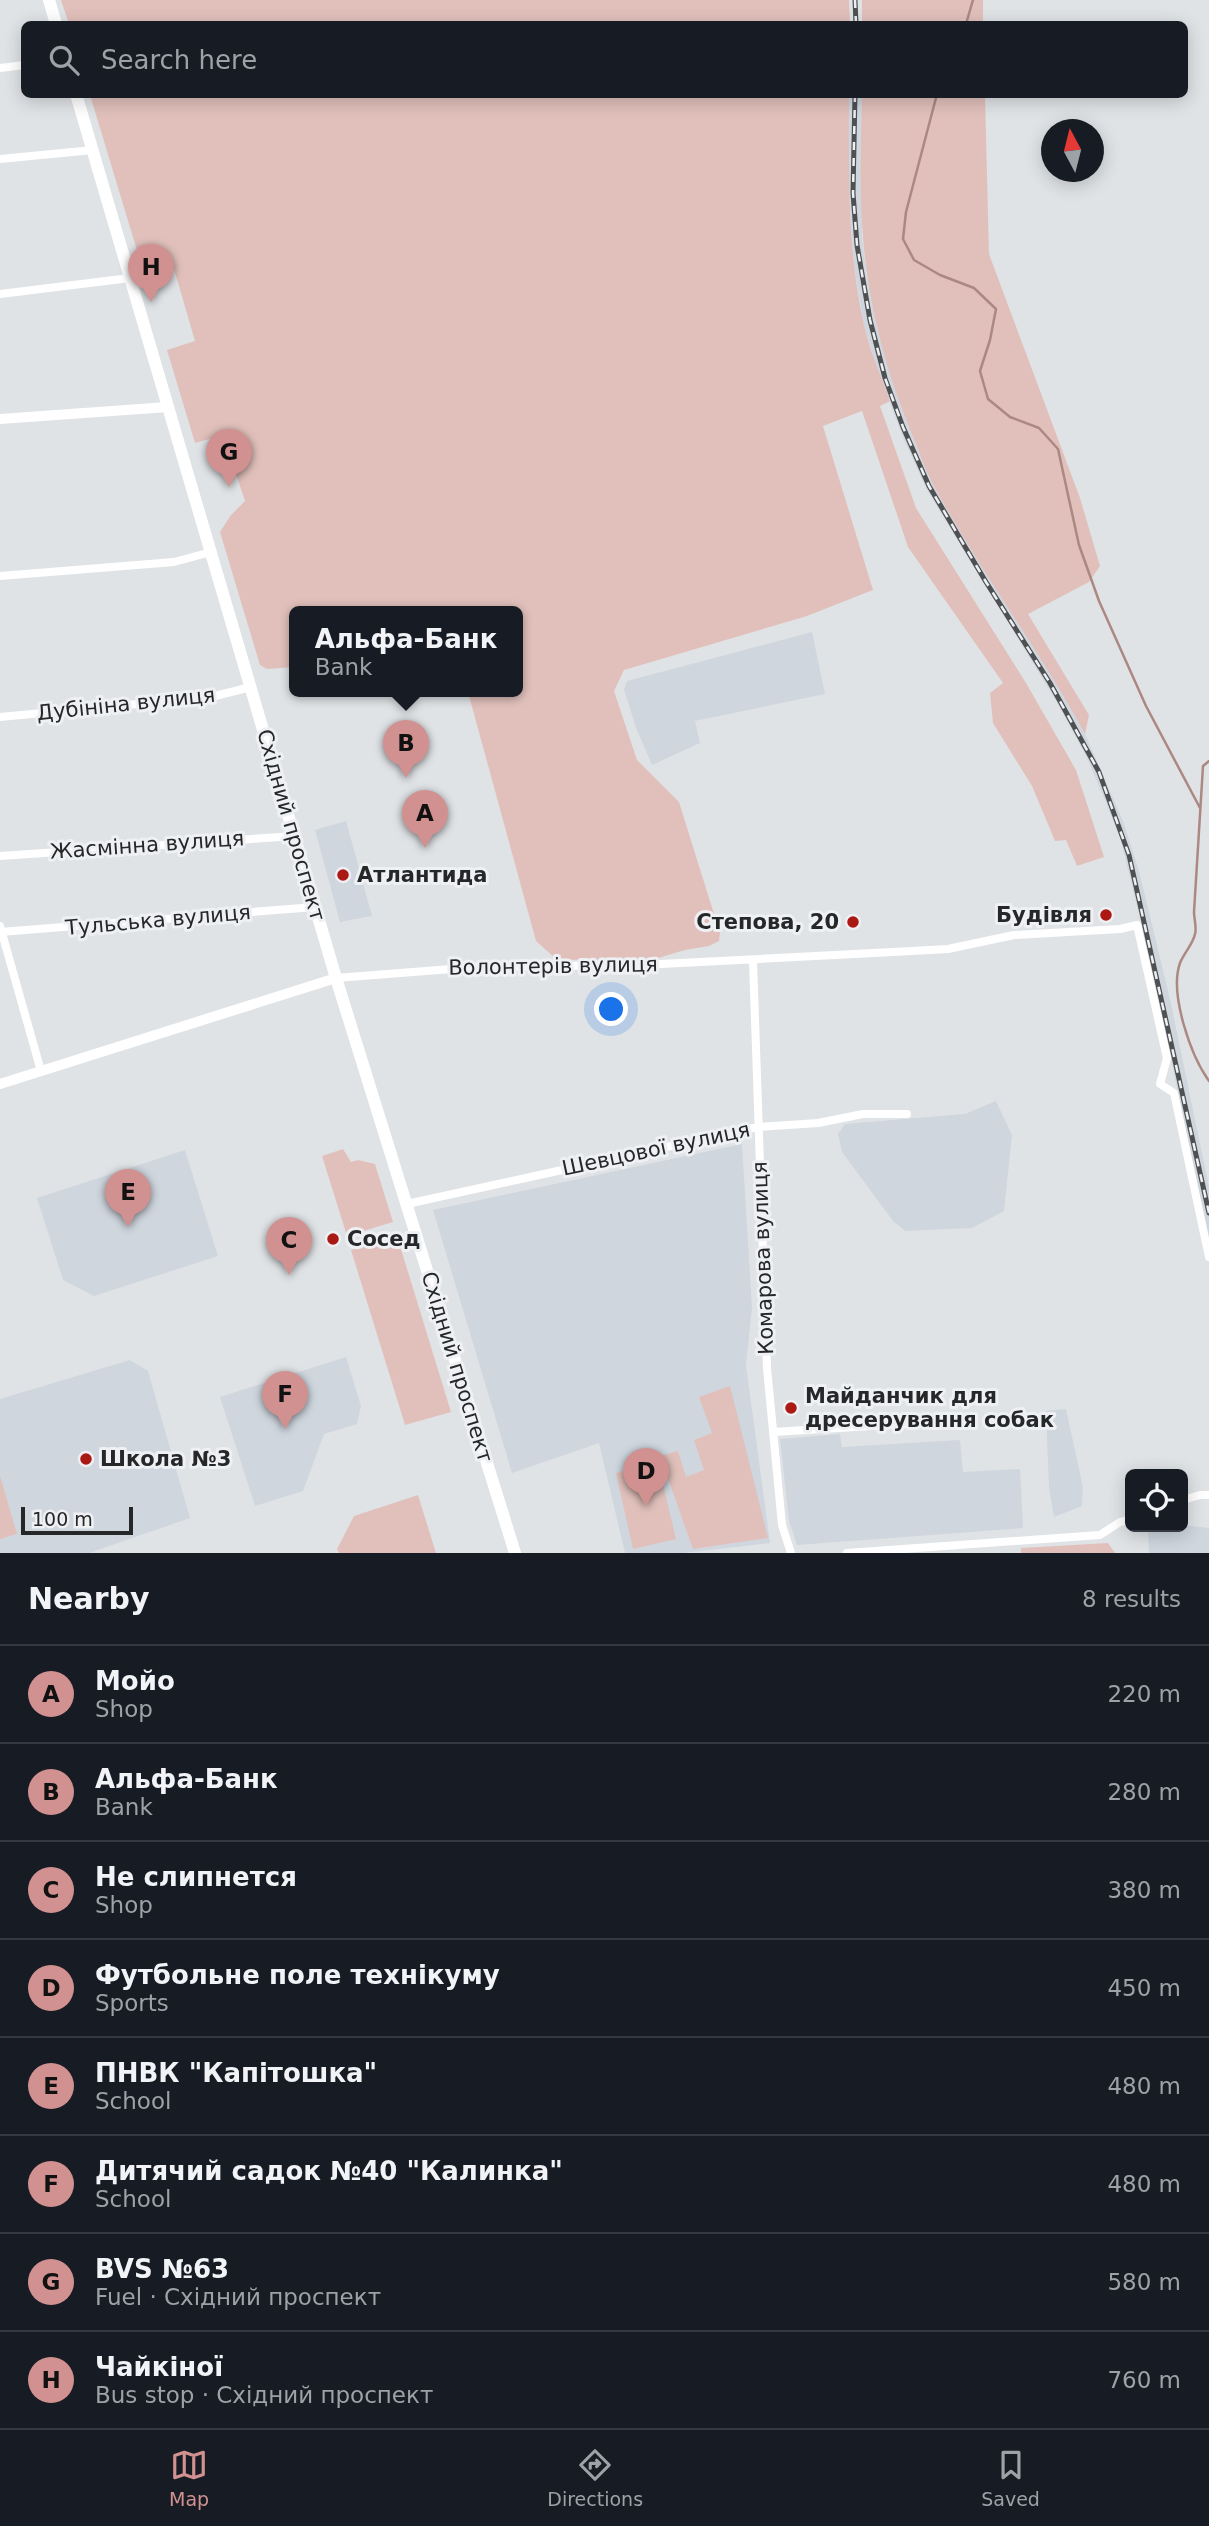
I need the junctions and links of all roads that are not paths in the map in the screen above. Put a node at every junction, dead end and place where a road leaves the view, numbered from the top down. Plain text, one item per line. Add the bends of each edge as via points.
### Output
1 (49, 0) edge
2 (55, 21) edge
3 (21, 65) edge
4 (0, 68) edge
5 (77, 98) edge
6 (93, 150) junction
7 (0, 159) edge
8 (130, 278) junction
9 (0, 294) edge
10 (168, 407) junction
11 (0, 419) edge
12 (211, 552) junction
13 (0, 576) edge
14 (251, 687) junction
15 (0, 718) edge
16 (295, 836) junction
17 (0, 856) edge
18 (315, 907) junction
19 (0, 926) edge
20 (0, 932) edge
21 (753, 961) junction
22 (336, 978) junction
23 (41, 1071) junction
24 (0, 1084) edge
25 (907, 1114) dead end
26 (758, 1127) junction
27 (407, 1204) junction
28 (1209, 1257) edge
29 (969, 1420) dead end
30 (773, 1433) junction
31 (1209, 1495) edge
32 (1188, 1499) edge
33 (1125, 1521) edge
34 (515, 1553) edge
35 (791, 1553) edge
36 (847, 1553) edge

1 - 2 main road
3 - 4 street
5 - 6 main road, Східний проспект
6 - 7 street
6 - 8 main road, Східний проспект
8 - 9 street
8 - 10 main road, Східний проспект
10 - 11 street
10 - 12 main road, Східний проспект
12 - 13 street via 174,562
12 - 14 main road, Східний проспект
14 - 15 street, Дубініна вулиця via 211,697
14 - 16 main road, Східний проспект
16 - 17 street, Жасмінна вулиця
16 - 18 main road, Східний проспект
18 - 20 street, Тульська вулиця
18 - 22 main road, Східний проспект
19 - 20 street
20 - 23 street
21 - 22 street, Волонтерів вулиця via 477,967
21 - 26 street, Комарова вулиця
21 - 28 street, Волонтерів вулиця via 948,949 1014,934 1137,925 1167,1058 1160,1084 1174,1093
22 - 23 street, Волонтерів вулиця
22 - 27 main road, Східний проспект
23 - 24 street, Волонтерів вулиця
25 - 26 street, Шевцової вулиця via 863,1114 830,1122
26 - 27 street, Шевцової вулиця
26 - 30 street, Комарова вулиця
27 - 34 main road, Східний проспект
29 - 30 street
30 - 35 street, Комарова вулиця via 782,1525
31 - 32 street
33 - 36 street via 1100,1535

